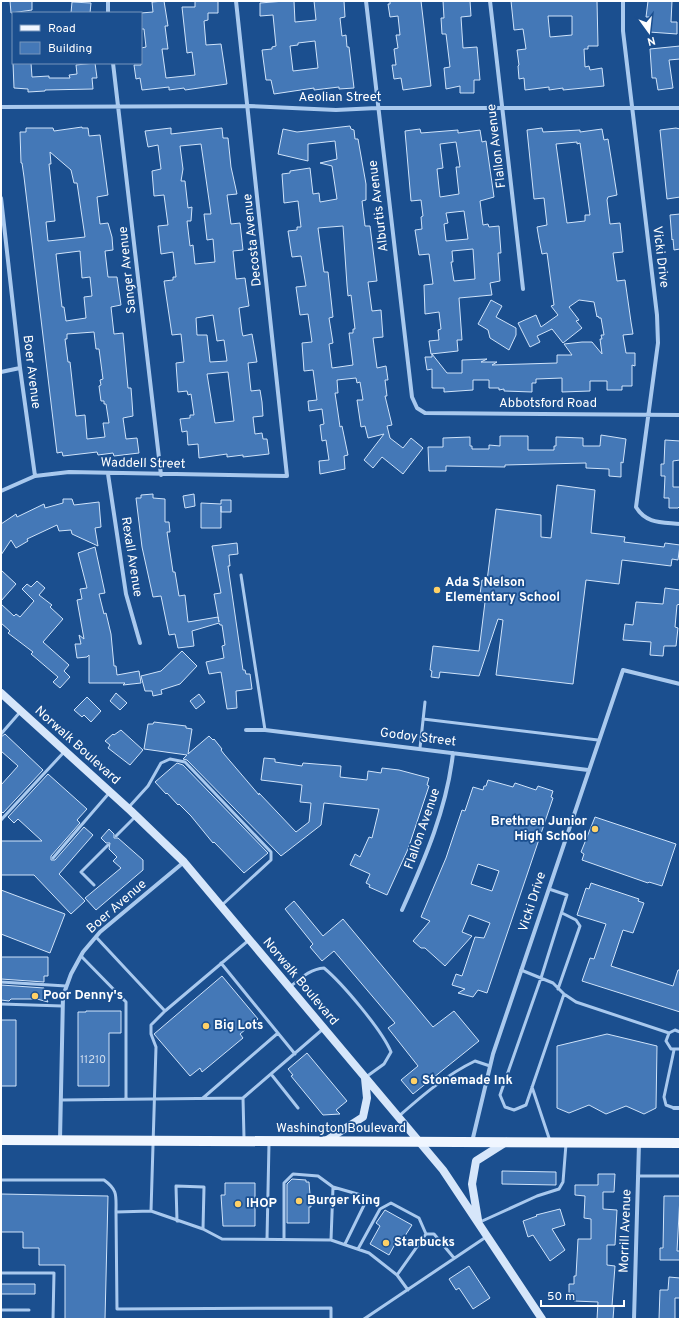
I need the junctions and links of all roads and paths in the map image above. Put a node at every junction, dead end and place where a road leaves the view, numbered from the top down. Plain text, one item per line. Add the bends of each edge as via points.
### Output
1 (108, 1) edge
2 (236, 1) edge
3 (366, 1) edge
4 (490, 1) edge
5 (623, 1) edge
6 (108, 12) edge
7 (113, 64) edge
8 (119, 106) junction
9 (249, 106) junction
10 (1, 107) edge
11 (502, 107) junction
12 (377, 108) junction
13 (631, 108) junction
14 (680, 108) edge
15 (1, 198) edge
16 (523, 289) dead end
17 (20, 368) junction
18 (1, 372) edge
19 (417, 408) joint
20 (648, 414) junction
21 (680, 415) edge
22 (108, 474) junction
23 (161, 475) junction
24 (35, 476) junction
25 (288, 476) joint
26 (1, 491) edge
27 (680, 524) edge
28 (241, 576) dead end
29 (140, 643) dead end
30 (680, 684) edge
31 (1, 693) edge
32 (425, 702) dead end
33 (21, 711) junction
34 (423, 719) junction
35 (246, 730) dead end
36 (266, 730) junction
37 (1, 734) edge
38 (598, 740) junction
39 (420, 748) junction
40 (65, 751) junction
41 (453, 752) junction
42 (588, 770) junction
43 (110, 792) junction
44 (128, 808) junction
45 (136, 816) junction
46 (1, 820) edge
47 (116, 836) dead end
48 (108, 845) dead end
49 (53, 858) dead end
50 (184, 862) junction
51 (94, 885) dead end
52 (548, 889) junction
53 (221, 906) junction
54 (402, 910) dead end
55 (562, 913) junction
56 (96, 937) junction
57 (249, 940) junction
58 (81, 956) junction
59 (221, 963) junction
60 (521, 970) junction
61 (541, 978) junction
62 (1, 982) edge
63 (66, 986) junction
64 (289, 988) junction
65 (558, 989) junction
66 (564, 994) junction
67 (1, 1004) edge
68 (62, 1006) junction
69 (164, 1011) junction
70 (323, 1029) junction
71 (680, 1032) edge
72 (669, 1033) junction
73 (278, 1034) junction
74 (680, 1049) edge
75 (674, 1050) junction
76 (295, 1054) junction
77 (490, 1066) junction
78 (271, 1074) junction
79 (365, 1078) junction
80 (532, 1087) junction
81 (203, 1098) junction
82 (243, 1098) junction
83 (126, 1099) junction
84 (154, 1099) junction
85 (61, 1100) junction
86 (298, 1108) dead end
87 (674, 1108) joint
88 (680, 1108) edge
89 (397, 1118) junction
90 (1, 1140) edge
91 (60, 1140) junction
92 (327, 1140) junction
93 (152, 1141) junction
94 (244, 1141) junction
95 (269, 1141) junction
96 (418, 1142) junction
97 (472, 1142) junction
98 (506, 1142) junction
99 (550, 1143) junction
100 (566, 1143) junction
101 (639, 1143) junction
102 (680, 1143) edge
103 (638, 1176) junction
104 (680, 1176) edge
105 (1, 1180) edge
106 (333, 1187) junction
107 (151, 1211) junction
108 (116, 1212) junction
109 (177, 1221) junction
110 (478, 1222) junction
111 (203, 1229) junction
112 (426, 1234) junction
113 (487, 1236) junction
114 (284, 1238) junction
115 (267, 1239) junction
116 (331, 1240) junction
117 (345, 1244) junction
118 (358, 1249) junction
119 (454, 1258) junction
120 (1, 1273) edge
121 (397, 1275) junction
122 (408, 1290) junction
123 (1, 1310) edge
124 (30, 1310) dead end
125 (53, 1319) edge
126 (331, 1319) edge
127 (364, 1319) edge
128 (542, 1319) edge
129 (634, 1319) edge

1 - 6 street
2 - 9 street, Decosta Avenue
3 - 12 street, Alburtis Avenue
4 - 11 street, Flallon Avenue
5 - 13 street, Vicki Drive via 623,31
7 - 8 street, Sanger Avenue
8 - 9 street, Aeolian Street
8 - 10 street, Aeolian Street
8 - 23 street, Sanger Avenue
9 - 12 street, Aeolian Street via 336,110
9 - 25 street, Decosta Avenue
11 - 12 street, Aeolian Street
11 - 13 street, Aeolian Street
11 - 16 street, Flallon Avenue
12 - 19 street, Alburtis Avenue via 412,397
13 - 14 street, Aeolian Street
13 - 20 street, Vicki Drive via 657,316 658,343
15 - 17 street, Boer Avenue
17 - 18 street
17 - 24 street, Boer Avenue
19 - 20 street, Abbotsford Road via 425,413
20 - 21 street, Abbotsford Road
20 - 27 street, Vicki Drive via 636,507 641,515 651,521
22 - 23 street, Waddell Street
22 - 24 street, Waddell Street via 69,472
22 - 29 street, Rexall Avenue via 126,594
23 - 25 street, Waddell Street
24 - 26 street, Waddell Street
28 - 36 lane
30 - 38 street, Vicki Drive via 623,670
31 - 33 main road, Norwalk Boulevard
32 - 34 lane
33 - 37 lane
33 - 40 main road, Norwalk Boulevard
34 - 38 lane
34 - 39 lane
35 - 36 street, Godoy Street
36 - 39 street, Godoy Street
38 - 42 street, Vicki Drive
39 - 41 street, Godoy Street
40 - 43 main road, Norwalk Boulevard
40 - 46 lane
41 - 42 street, Godoy Street
41 - 54 street, Flallon Avenue via 450,781 428,851
42 - 52 street, Vicki Drive
43 - 44 main road, Norwalk Boulevard
43 - 49 lane
44 - 45 main road, Norwalk Boulevard
44 - 53 lane via 148,786 161,762 170,759 185,762 271,852 271,860
45 - 47 lane
45 - 50 main road, Norwalk Boulevard
48 - 51 lane via 81,872
50 - 53 main road, Norwalk Boulevard
50 - 56 street, Boer Avenue
52 - 55 lane via 567,895
52 - 60 street, Vicki Drive
53 - 57 main road, Norwalk Boulevard
55 - 61 lane
55 - 65 lane via 576,920 580,926
56 - 58 street, Boer Avenue
56 - 69 lane
57 - 59 lane
57 - 64 main road, Norwalk Boulevard
58 - 63 street, Boer Avenue
58 - 83 lane via 126,1002
59 - 69 lane
59 - 73 lane
60 - 61 lane
60 - 77 street, Vicki Drive
61 - 65 lane via 553,983
61 - 80 lane via 500,1095 505,1106 514,1110 526,1105
62 - 63 lane
63 - 68 street, Boer Avenue
64 - 70 main road, Norwalk Boulevard
64 - 79 lane via 316,969 324,968 332,974 384,1039 391,1052 384,1064
65 - 66 lane
66 - 72 lane via 576,1002
66 - 80 lane
67 - 68 lane
68 - 85 street, Boer Avenue
69 - 84 lane via 151,1025 156,1047
70 - 76 lane
70 - 79 main road, Norwalk Boulevard
71 - 72 lane via 675,1030
72 - 75 lane via 666,1041 668,1047
73 - 76 lane
73 - 81 lane
74 - 75 lane
75 - 87 lane via 664,1096 666,1105
76 - 78 lane
77 - 89 lane via 475,1061 459,1069 443,1079
77 - 97 street, Vicki Drive
78 - 82 lane
78 - 86 lane
79 - 89 main road, Norwalk Boulevard
79 - 92 main road via 366,1098 363,1117
80 - 99 lane
81 - 82 lane
81 - 84 lane
82 - 94 lane
83 - 84 lane
83 - 85 lane
84 - 93 lane
85 - 91 street, Boer Avenue
87 - 88 street
89 - 96 main road, Norwalk Boulevard
90 - 91 main road, Washington Boulevard
91 - 93 main road, Washington Boulevard
92 - 95 main road, Washington Boulevard
92 - 96 main road, Washington Boulevard
93 - 94 main road, Washington Boulevard
93 - 107 lane
94 - 95 main road, Washington Boulevard
95 - 115 lane
96 - 97 main road, Washington Boulevard
96 - 110 main road, Norwalk Boulevard via 443,1170
97 - 98 main road, Washington Boulevard
98 - 99 main road, Washington Boulevard
98 - 110 main road via 476,1161 472,1184
99 - 100 main road, Washington Boulevard
100 - 101 main road, Washington Boulevard
100 - 110 lane via 563,1182 559,1189
101 - 102 main road, Washington Boulevard
101 - 103 street, Morrill Avenue
103 - 104 lane
103 - 129 street, Morrill Avenue
105 - 108 lane via 104,1180 113,1187 116,1194
106 - 114 lane via 318,1176 293,1174 287,1177 284,1182
106 - 116 lane
106 - 117 lane via 368,1197
107 - 108 lane
107 - 109 lane
108 - 126 lane via 117,1308 331,1308
109 - 111 lane
109 - 111 lane via 176,1186 204,1187
110 - 113 main road, Norwalk Boulevard
111 - 115 lane via 222,1239
112 - 118 lane via 419,1218 391,1203 380,1209
112 - 119 lane via 434,1234
112 - 121 lane
113 - 119 lane
113 - 128 main road, Norwalk Boulevard
114 - 115 lane
114 - 116 lane
116 - 117 lane
117 - 118 lane
118 - 121 lane
119 - 122 lane
120 - 125 lane via 54,1273
121 - 122 lane
122 - 127 lane
123 - 124 lane

